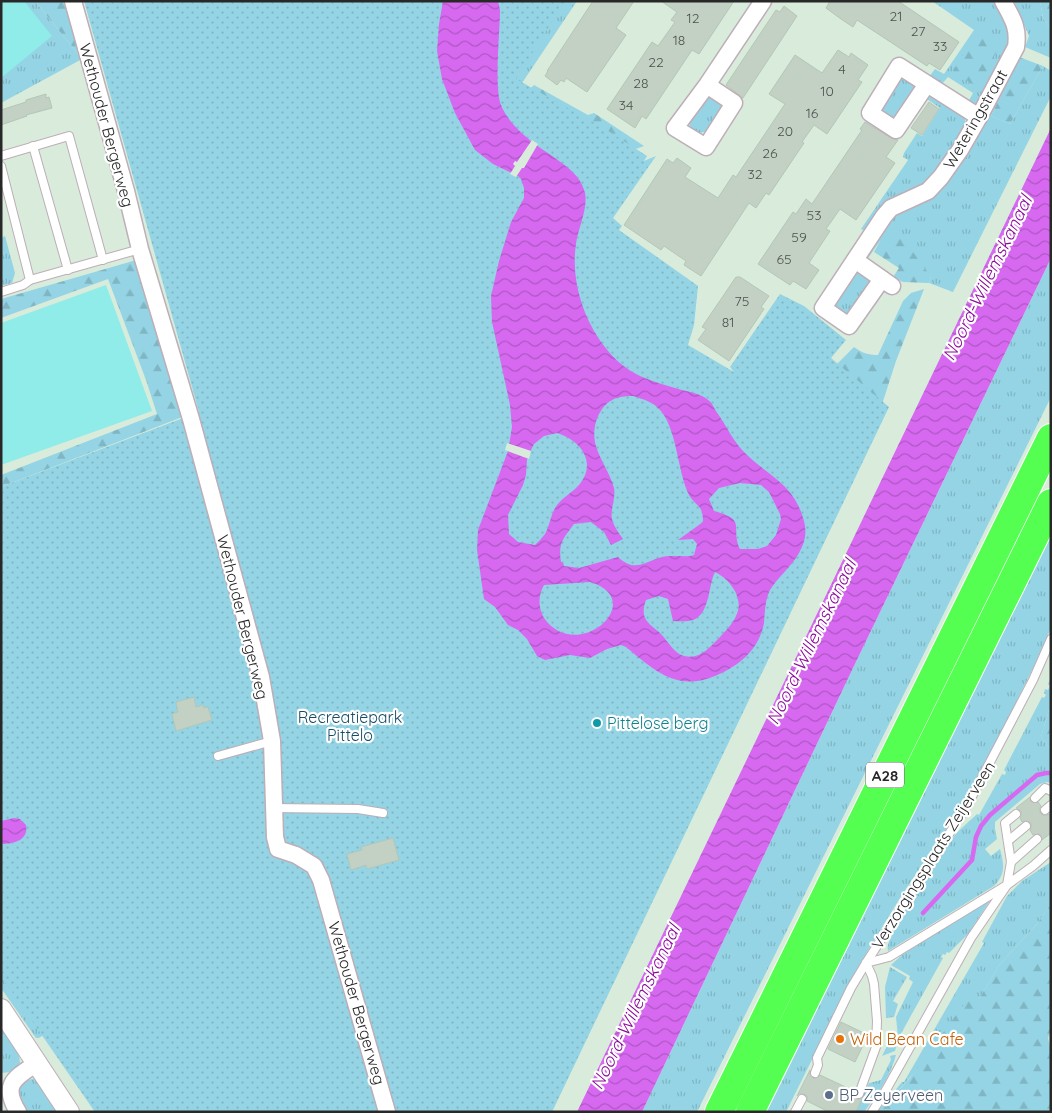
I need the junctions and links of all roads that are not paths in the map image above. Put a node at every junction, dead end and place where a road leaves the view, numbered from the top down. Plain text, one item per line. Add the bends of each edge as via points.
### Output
1 (72, 1) edge
2 (763, 1) edge
3 (1003, 1) edge
4 (926, 84) dead end
5 (707, 85) dead end
6 (979, 117) junction
7 (33, 146) junction
8 (1, 156) edge
9 (1, 166) edge
10 (140, 249) junction
11 (103, 260) junction
12 (855, 260) junction
13 (68, 270) junction
14 (30, 280) junction
15 (1, 292) edge
16 (1051, 438) edge
17 (1051, 503) edge
18 (1051, 639) edge
19 (272, 741) junction
20 (218, 756) dead end
21 (1051, 791) edge
22 (1035, 798) dead end
23 (273, 808) junction
24 (383, 813) dead end
25 (1016, 814) dead end
26 (1026, 826) dead end
27 (1037, 839) dead end
28 (1008, 841) junction
29 (1051, 850) edge
30 (1011, 862) junction
31 (1006, 885) junction
32 (866, 963) junction
33 (1, 1009) edge
34 (37, 1063) junction
35 (815, 1073) dead end
36 (858, 1094) dead end
37 (802, 1099) dead end
38 (18, 1112) edge
39 (69, 1112) edge
40 (387, 1112) edge
41 (719, 1112) edge
42 (750, 1112) edge
43 (796, 1112) edge
44 (872, 1112) edge

1 - 10 street, Wethouder Bergerweg
2 - 5 street
3 - 6 street, Weteringstraat via 1018,35 1016,47
4 - 6 street
6 - 12 street, Weteringstraat via 937,183 928,191 891,208
7 - 8 lane
7 - 11 lane via 69,136
7 - 13 lane
9 - 14 lane
10 - 11 lane
10 - 19 street, Wethouder Bergerweg via 191,419 256,658
11 - 13 lane
12 - 12 street, Weteringstraat via 823,308 850,326 887,282
13 - 14 lane
14 - 15 lane
16 - 41 highway, A28
17 - 42 highway, A28
18 - 32 lane, Verzorgingsplaats Zeijerveen via 967,806
19 - 20 lane
19 - 23 street, Wethouder Bergerweg
21 - 22 lane via 1045,788
23 - 24 lane via 358,809
23 - 40 street, Wethouder Bergerweg via 278,849 314,866 322,880
25 - 28 lane via 1005,823
26 - 28 lane
27 - 30 lane
28 - 30 lane
29 - 31 lane, Verzorgingsplaats Zeijerveen
30 - 31 lane
31 - 32 lane, Verzorgingsplaats Zeijerveen via 889,957
31 - 44 lane, Verzorgingsplaats Zeijerveen via 971,938
32 - 35 lane, Verzorgingsplaats Zeijerveen via 817,1058
32 - 36 lane, Verzorgingsplaats Zeijerveen via 874,984 878,1034
33 - 34 street
34 - 38 street via 14,1079 10,1086 9,1094
34 - 39 street
37 - 43 lane

